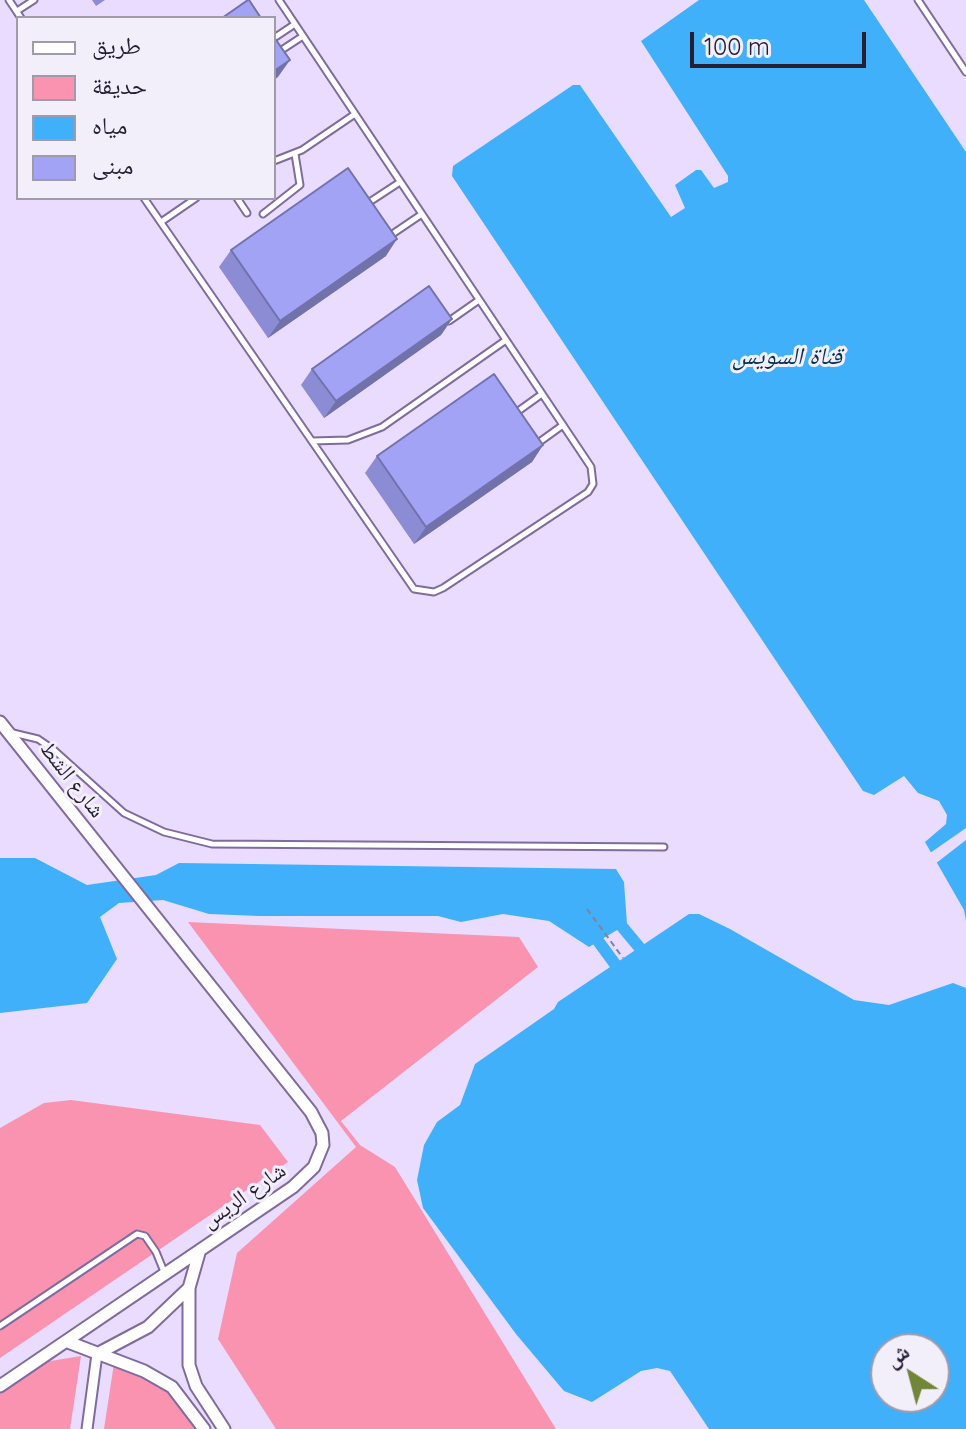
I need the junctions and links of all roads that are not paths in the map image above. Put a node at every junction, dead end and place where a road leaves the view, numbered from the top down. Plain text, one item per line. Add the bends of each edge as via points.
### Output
1 (9, 0) edge
2 (34, 0) edge
3 (279, 0) edge
4 (918, 0) edge
5 (17, 11) junction
6 (20, 16) edge
7 (295, 24) junction
8 (303, 36) junction
9 (276, 37) edge
10 (276, 54) edge
11 (966, 72) edge
12 (355, 114) junction
13 (295, 154) junction
14 (276, 160) edge
15 (400, 181) junction
16 (145, 200) edge
17 (193, 200) edge
18 (238, 200) edge
19 (358, 211) edge
20 (247, 213) dead end
21 (263, 214) dead end
22 (422, 214) junction
23 (161, 222) junction
24 (380, 243) edge
25 (479, 300) junction
26 (442, 326) edge
27 (506, 340) junction
28 (542, 394) junction
29 (513, 415) edge
30 (563, 425) junction
31 (311, 441) junction
32 (534, 446) edge
33 (0, 722) edge
34 (8, 732) junction
35 (664, 847) dead end
36 (113, 863) joint
37 (200, 1252) junction
38 (166, 1275) junction
39 (189, 1288) junction
40 (0, 1326) edge
41 (68, 1342) junction
42 (97, 1354) junction
43 (0, 1386) edge
44 (196, 1386) junction
45 (180, 1396) junction
46 (87, 1429) edge
47 (204, 1429) edge
48 (224, 1429) edge

1 - 5 lane
2 - 5 lane
3 - 7 lane
4 - 11 lane
5 - 6 lane
7 - 8 lane
7 - 9 lane
8 - 10 lane
8 - 12 lane
12 - 13 lane
12 - 15 lane
13 - 14 lane
13 - 21 lane via 300,185
15 - 19 lane
15 - 22 lane
16 - 23 lane
17 - 23 lane
18 - 20 lane
22 - 24 lane
22 - 25 lane
23 - 31 lane
25 - 26 lane
25 - 27 lane
27 - 28 lane
27 - 31 lane via 382,427 348,440
28 - 29 lane
28 - 30 lane
30 - 31 lane via 591,467 593,484 588,492 434,592 414,589 407,581
30 - 32 lane
33 - 34 street, شارع الشط
34 - 35 lane via 38,739 107,800 145,824 212,844
34 - 36 street, شارع الشط
36 - 37 street, شارع الريس via 311,1112 322,1133 320,1157 307,1177
37 - 38 street, شارع الريس
37 - 39 street
38 - 40 lane via 145,1236 137,1234
38 - 41 street, شارع الريس
39 - 42 street via 163,1316
39 - 44 street via 189,1365
41 - 42 street
41 - 43 street, شارع الريس
42 - 45 street via 144,1371
42 - 46 street
44 - 45 street
44 - 48 street
45 - 47 street

